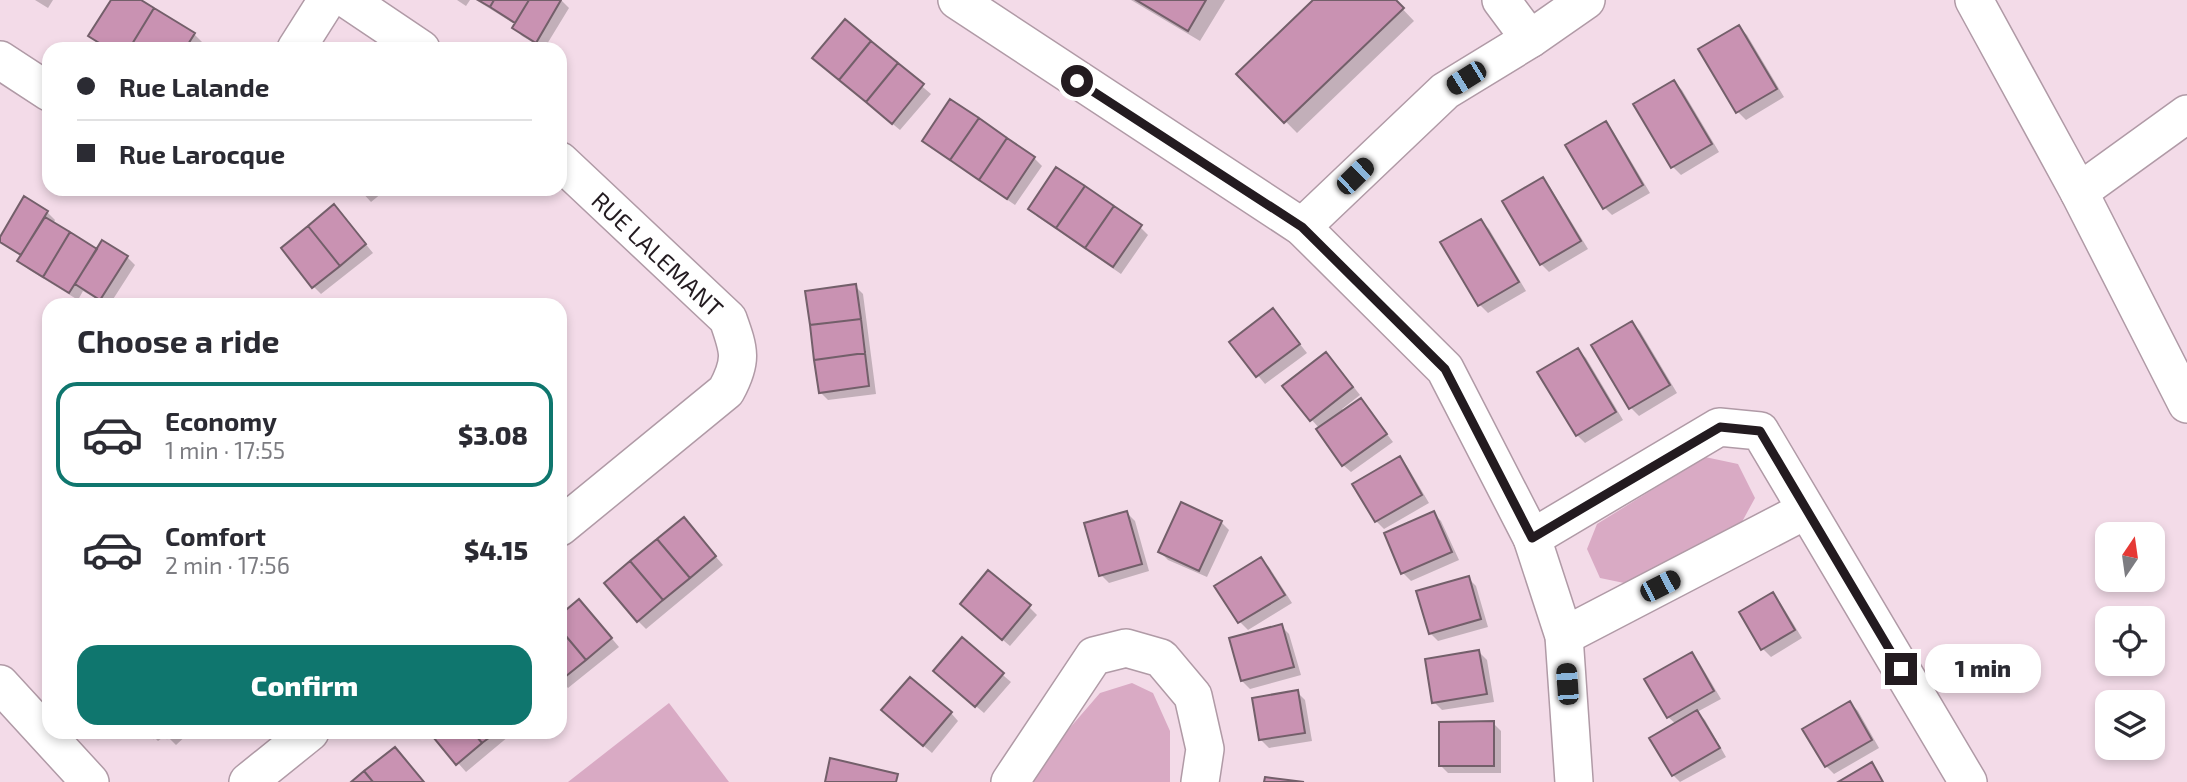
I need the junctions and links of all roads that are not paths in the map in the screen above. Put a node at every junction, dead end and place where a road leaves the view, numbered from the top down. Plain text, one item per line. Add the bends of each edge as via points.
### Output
1 (327, 0) edge
2 (348, 0) edge
3 (957, 0) edge
4 (1501, 0) edge
5 (1586, 0) edge
6 (1974, 0) edge
7 (1530, 38) junction
8 (300, 42) edge
9 (411, 42) edge
10 (0, 60) edge
11 (42, 87) edge
12 (2187, 114) edge
13 (567, 168) edge
14 (2079, 192) junction
15 (1302, 227) junction
16 (2187, 404) edge
17 (1806, 510) junction
18 (567, 521) edge
19 (1532, 538) junction
20 (1563, 636) junction
21 (0, 684) edge
22 (42, 730) edge
23 (51, 739) edge
24 (301, 739) edge
25 (90, 782) edge
26 (248, 782) edge
27 (1010, 782) edge
28 (1200, 782) edge
29 (1574, 782) edge
30 (1968, 782) edge

1 - 8 street
2 - 9 street
3 - 15 street
4 - 7 street
5 - 7 street
6 - 14 street
7 - 15 street via 1445,91
10 - 11 street
12 - 14 street
13 - 18 street, RUE LALEMANT via 728,319 738,347 737,371 726,391
14 - 16 street
15 - 19 street via 1445,369
17 - 19 street via 1760,431 1720,427
17 - 20 street
17 - 30 street
19 - 20 street
20 - 29 street
21 - 22 street
23 - 25 street
24 - 26 street
27 - 28 street via 1094,656 1126,648 1161,658 1194,696 1205,749

